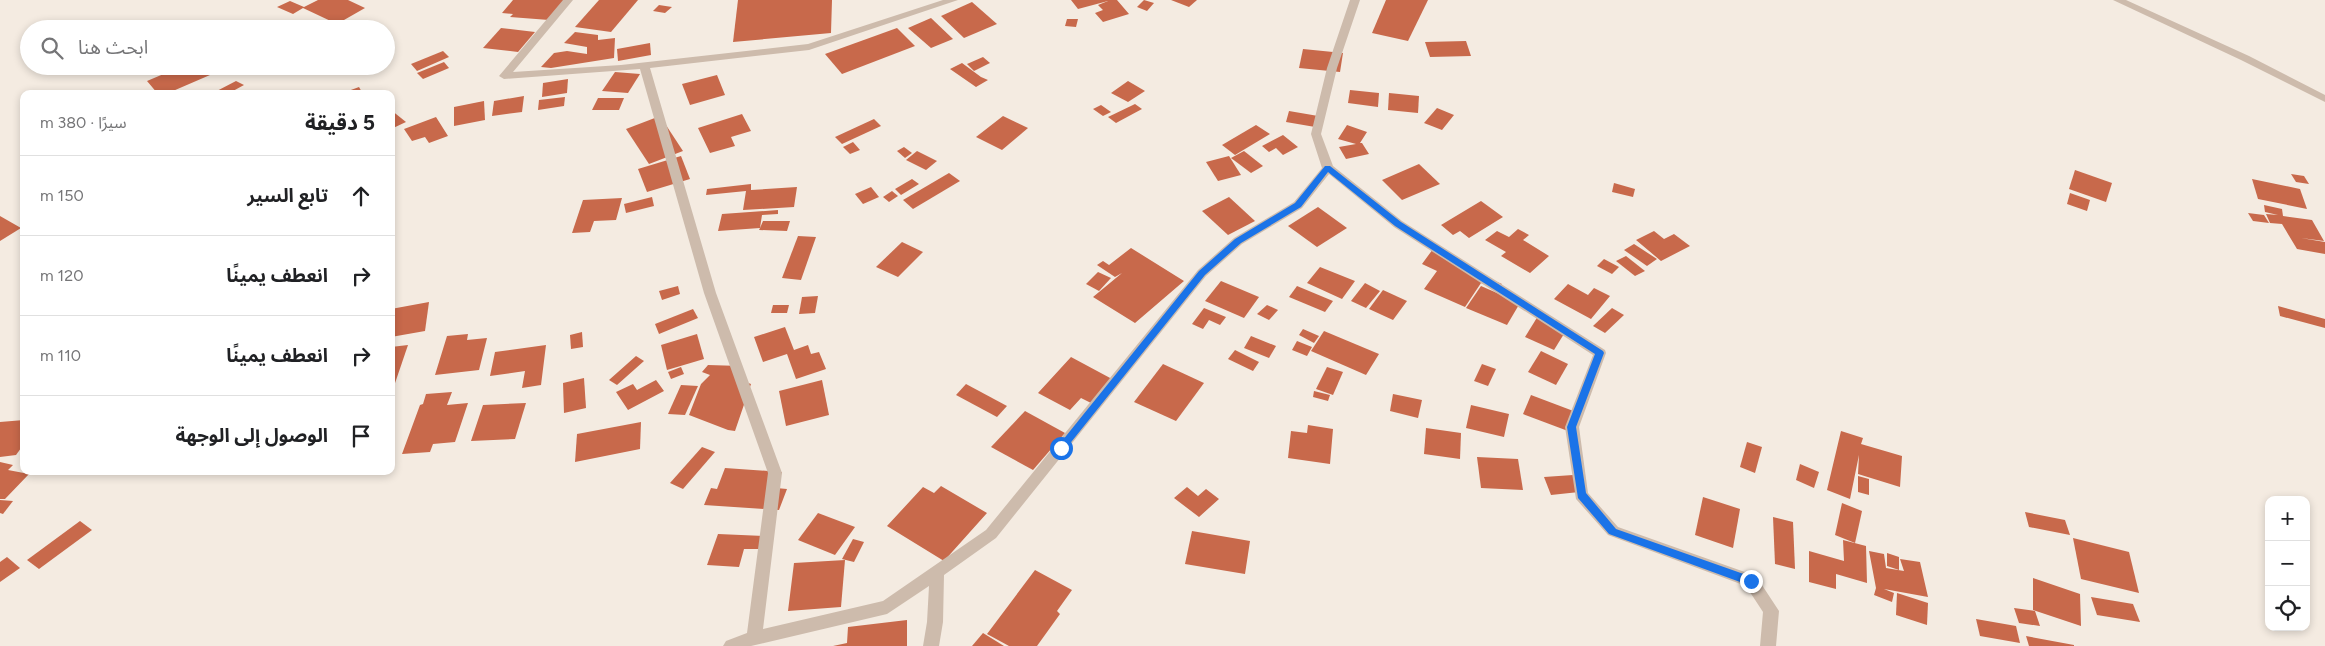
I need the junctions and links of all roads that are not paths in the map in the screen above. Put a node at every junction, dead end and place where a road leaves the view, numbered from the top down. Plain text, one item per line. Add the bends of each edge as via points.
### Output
1 (568, 0) edge
2 (953, 0) edge
3 (1355, 0) edge
4 (2118, 0) edge
5 (644, 65) junction
6 (2325, 99) edge
7 (1328, 168) junction
8 (937, 572) junction
9 (754, 638) junction
10 (731, 646) edge
11 (931, 646) edge
12 (1768, 646) edge

1 - 5 street via 504,76
2 - 5 street via 809,47
3 - 7 street via 1332,68 1316,134
4 - 6 street via 2246,58
5 - 9 street via 710,293 775,474
7 - 8 street via 1298,205 1238,241 1202,273 990,534
7 - 12 street via 1398,224 1600,353 1572,427 1581,495 1613,531 1751,581 1771,611
8 - 9 street via 887,607
8 - 11 street
9 - 10 street

